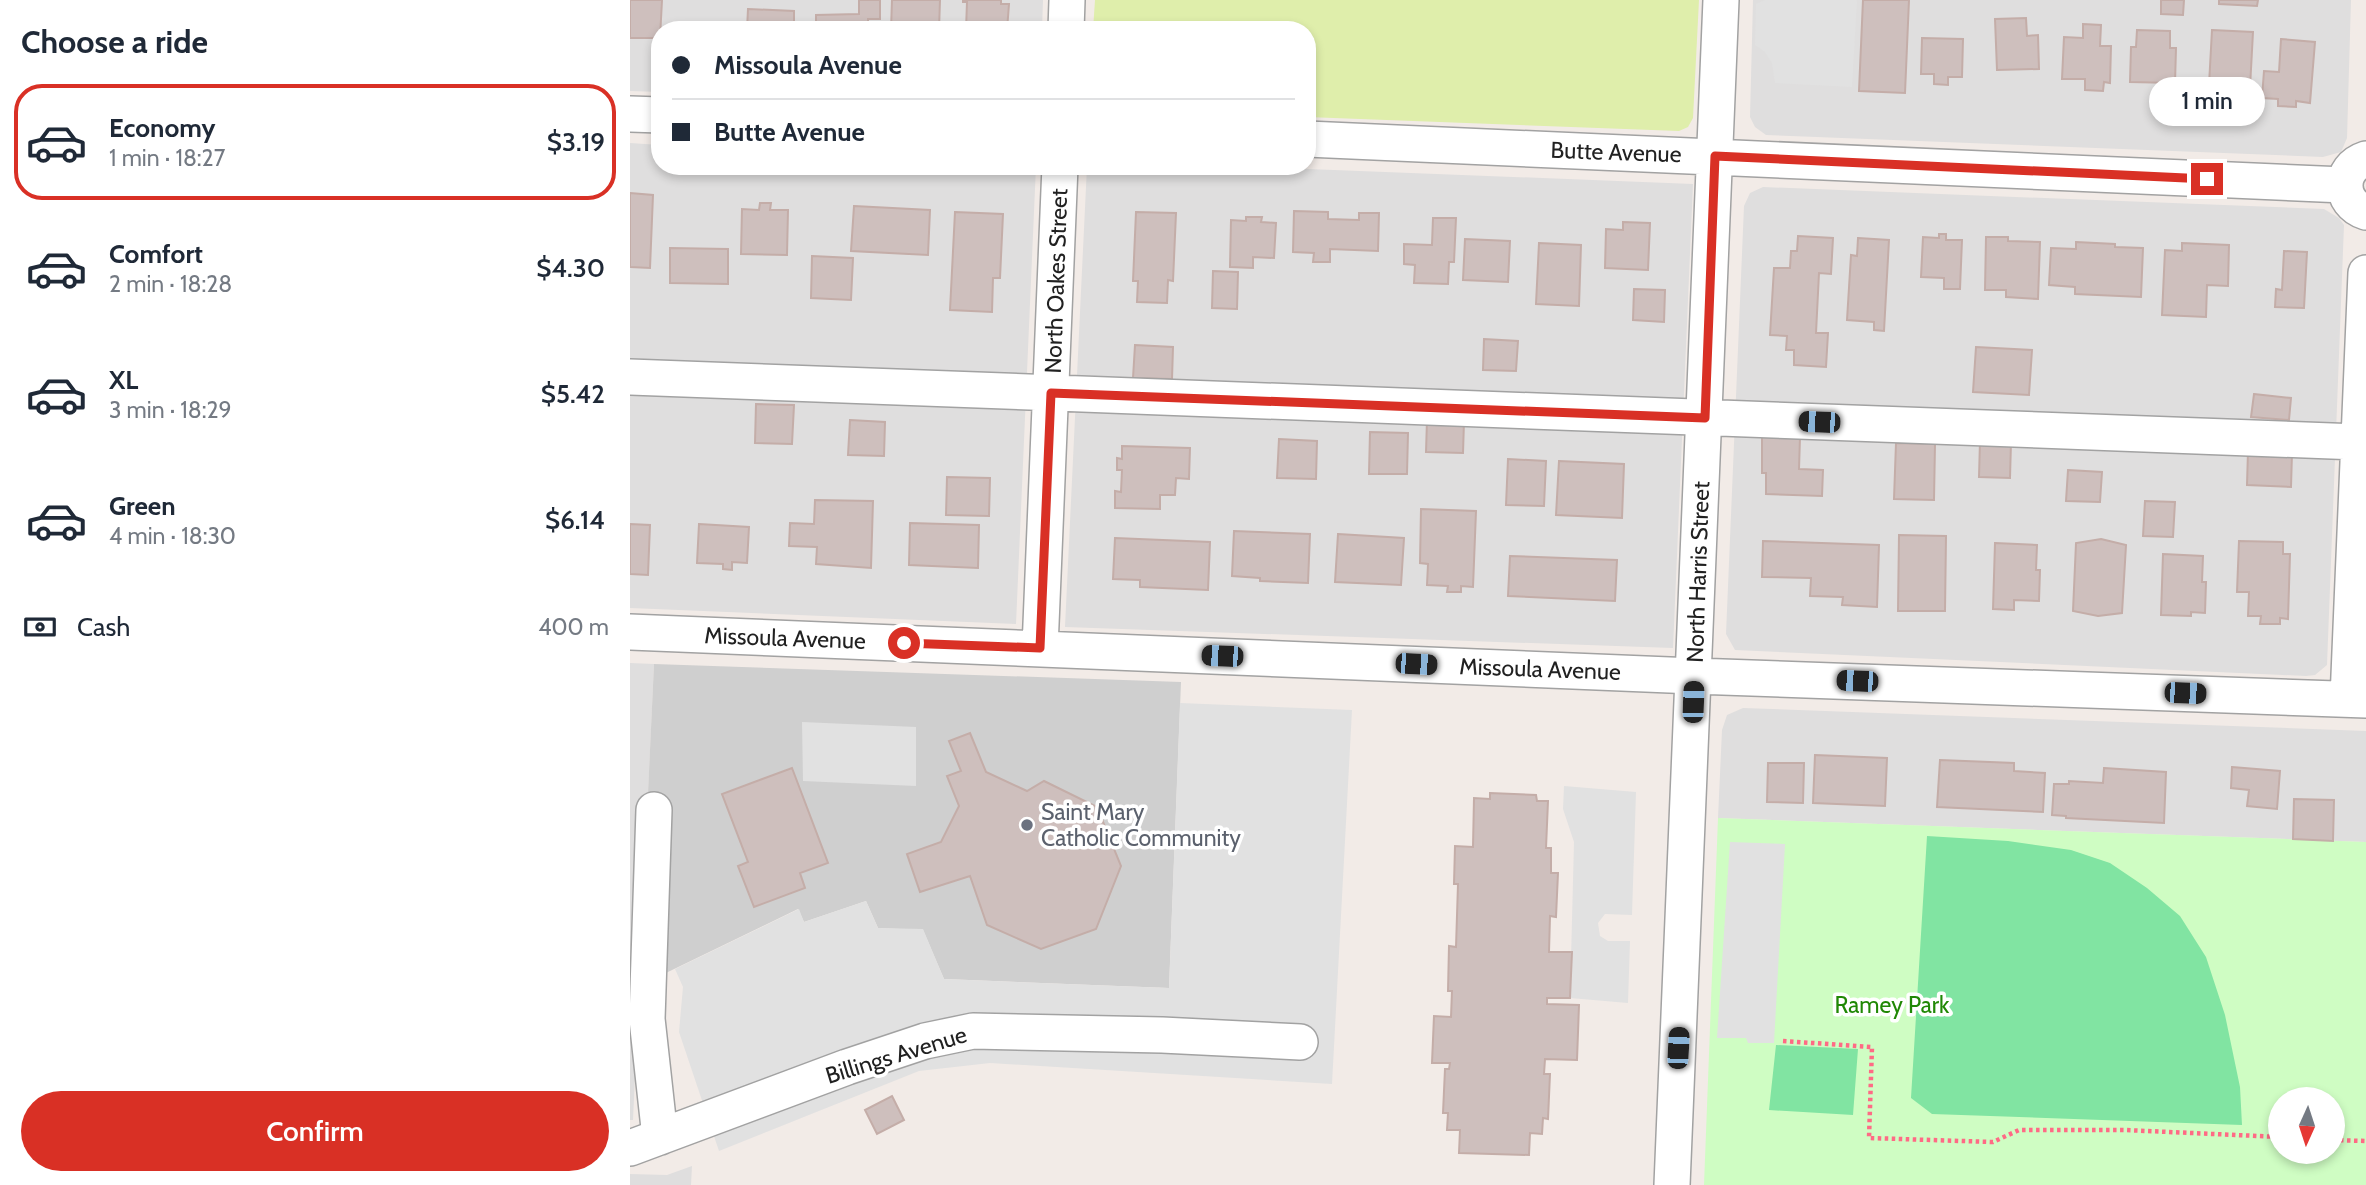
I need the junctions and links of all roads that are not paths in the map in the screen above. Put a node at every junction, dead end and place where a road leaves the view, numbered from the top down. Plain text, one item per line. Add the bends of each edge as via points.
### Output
1 (1067, 0) edge
2 (1721, 0) edge
3 (1066, 21) edge
4 (630, 114) edge
5 (651, 115) edge
6 (1316, 139) edge
7 (1715, 156) junction
8 (2355, 172) edge
9 (1060, 175) edge
10 (2366, 212) edge
11 (2366, 273) edge
12 (630, 377) edge
13 (1051, 393) junction
14 (1705, 418) junction
15 (2358, 442) junction
16 (630, 632) edge
17 (1040, 648) junction
18 (1694, 676) junction
19 (2357, 699) edge
20 (654, 810) dead end
21 (641, 888) edge
22 (1300, 1042) dead end
23 (645, 1143) edge
24 (1672, 1185) edge

1 - 3 street
2 - 7 street, North Harris Street
4 - 5 street
6 - 7 street, Butte Avenue
7 - 8 street, Butte Avenue
7 - 14 street, North Harris Street
8 - 10 street via 2346,196
9 - 13 street, North Oakes Street
11 - 15 street
12 - 13 street
13 - 14 street
13 - 17 street, North Oakes Street
14 - 15 street
14 - 18 street, North Harris Street
15 - 19 street
16 - 17 street, Missoula Avenue
17 - 18 street, Missoula Avenue
18 - 19 street, Missoula Avenue
18 - 24 street, North Harris Street
20 - 21 street
21 - 23 street via 647,1019
22 - 23 street, Billings Avenue via 973,1031 925,1041 847,1067

